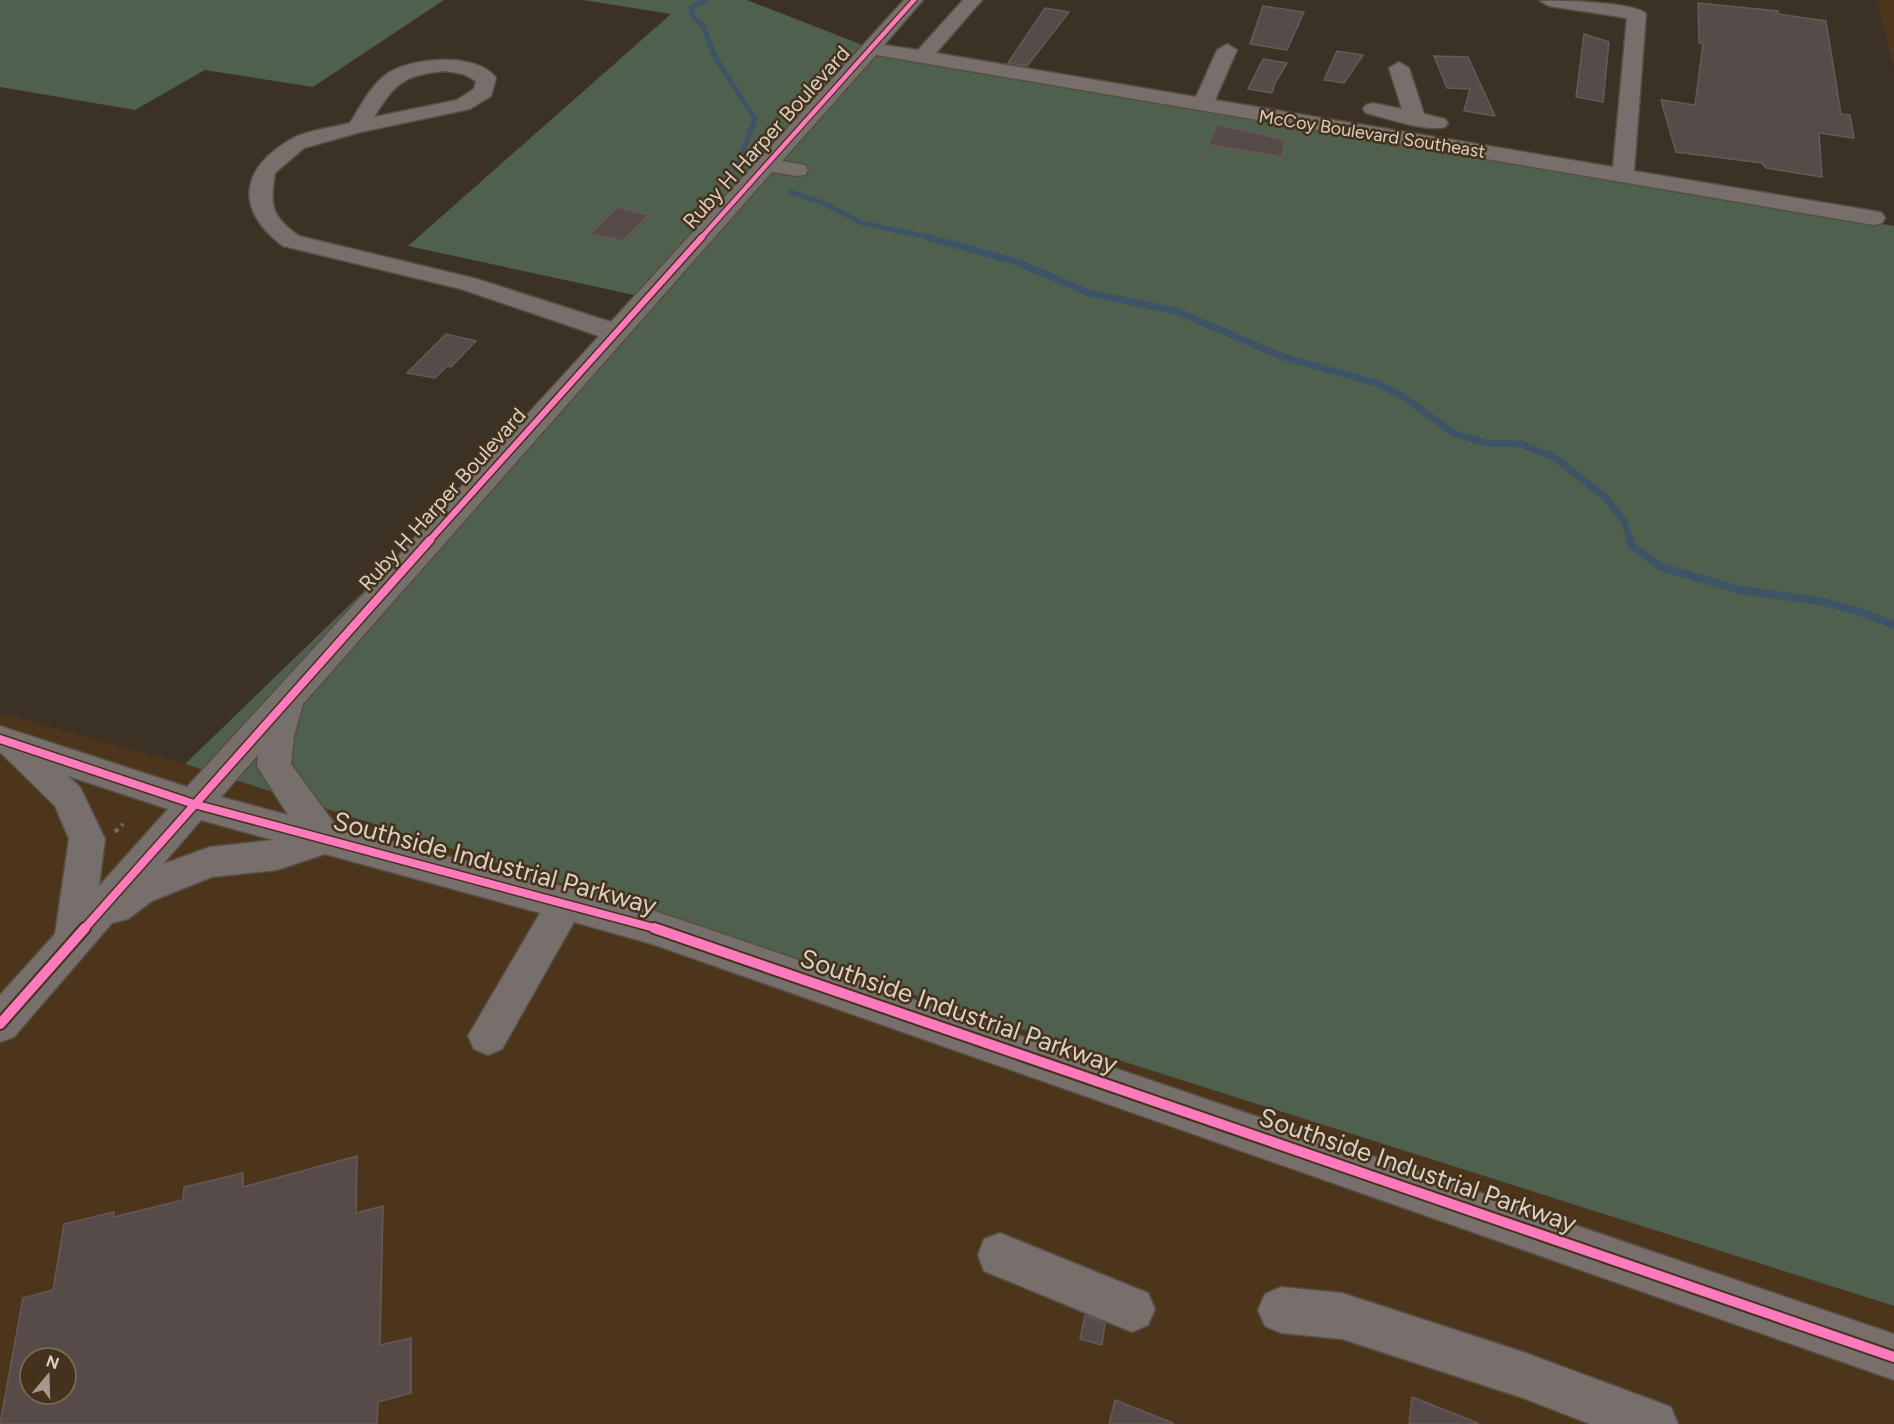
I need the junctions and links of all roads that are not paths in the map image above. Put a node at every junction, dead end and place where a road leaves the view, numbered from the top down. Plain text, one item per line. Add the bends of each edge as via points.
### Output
1 (914, 0) edge
2 (974, 0) edge
3 (1550, 1) edge
4 (870, 48) junction
5 (1227, 50) dead end
6 (922, 57) junction
7 (1399, 68) dead end
8 (1203, 105) junction
9 (1372, 109) dead end
10 (1415, 119) junction
11 (358, 127) junction
12 (767, 164) junction
13 (1624, 166) junction
14 (797, 170) dead end
15 (1762, 181) dead end
16 (1874, 218) dead end
17 (617, 330) junction
18 (289, 696) junction
19 (5, 741) edge
20 (194, 804) junction
21 (325, 839) junction
22 (565, 904) junction
23 (74, 940) junction
24 (3, 1017) edge
25 (488, 1036) dead end
26 (1000, 1255) dead end
27 (1132, 1309) dead end
28 (1281, 1310) dead end
29 (1894, 1357) edge
30 (1654, 1424) edge

1 - 4 street, Ruby H Harper Boulevard
2 - 6 street
3 - 13 street via 1637,14
4 - 6 street, McCoy Boulevard Southeast
4 - 12 street, Ruby H Harper Boulevard
5 - 8 street
6 - 8 street, McCoy Boulevard Southeast
7 - 10 street
8 - 13 street, McCoy Boulevard Southeast
9 - 10 street
10 - 13 street
11 - 11 street via 463,105 483,92 486,78 468,69 445,65 398,72
11 - 17 street via 297,144 265,171 260,201 268,225 291,241 469,284 602,329
12 - 14 street
12 - 17 street, Ruby H Harper Boulevard
13 - 15 street
13 - 16 street, McCoy Boulevard Southeast
17 - 18 street, Ruby H Harper Boulevard
18 - 20 street, Ruby H Harper Boulevard
18 - 21 street, Southside Industrial Parkway via 276,736 274,766
19 - 20 street, Southside Industrial Parkway
19 - 23 street, Southside Industrial Parkway via 68,797 87,839
20 - 21 street, Southside Industrial Parkway
20 - 23 street, Ruby H Harper Boulevard
21 - 22 street, Southside Industrial Parkway
21 - 23 street, Ruby H Harper Boulevard via 277,855 210,862 190,869 139,890
22 - 25 street
22 - 29 street, Southside Industrial Parkway via 652,927
23 - 24 street, Ruby H Harper Boulevard
26 - 27 street
28 - 30 street via 1342,1316 1522,1375

